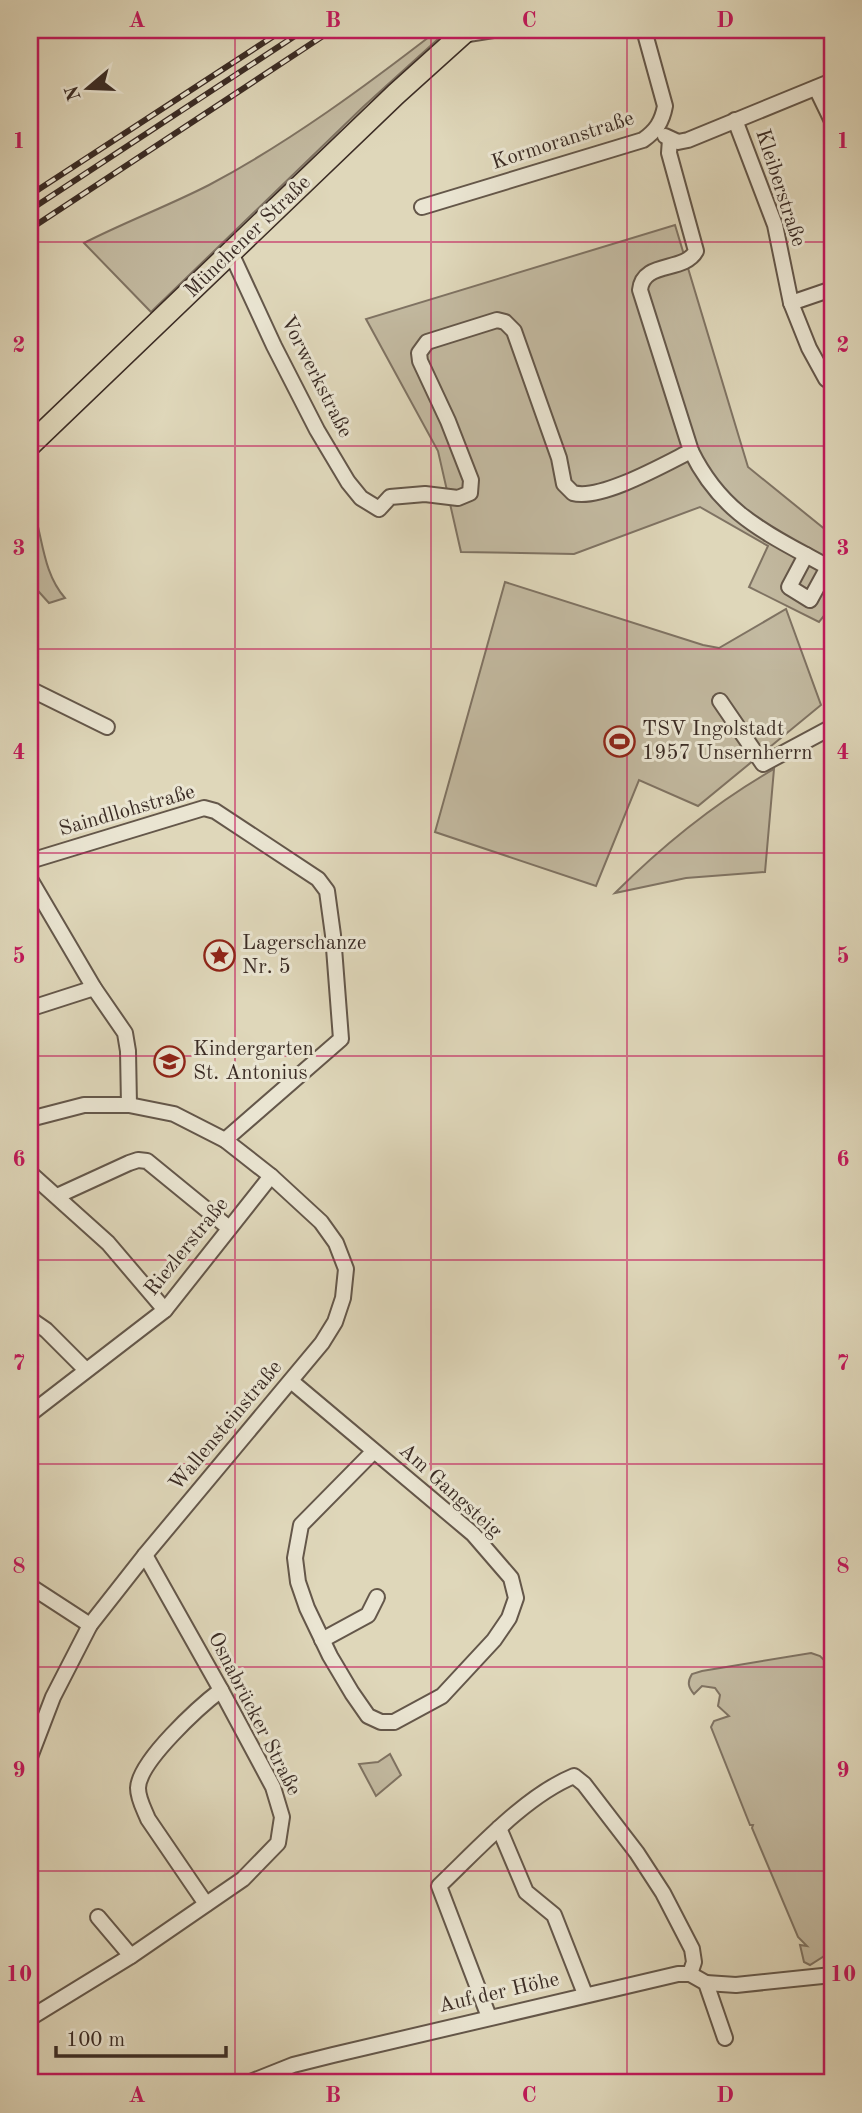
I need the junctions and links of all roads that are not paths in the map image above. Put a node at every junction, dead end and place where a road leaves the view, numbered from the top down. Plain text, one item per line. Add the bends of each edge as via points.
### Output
1 (493, 30) edge
2 (644, 30) edge
3 (465, 33) edge
4 (832, 81) edge
5 (816, 88) junction
6 (735, 120) junction
7 (832, 121) edge
8 (657, 128) junction
9 (670, 139) junction
10 (422, 207) dead end
11 (231, 253) junction
12 (832, 289) edge
13 (791, 303) junction
14 (832, 383) edge
15 (30, 445) edge
16 (691, 451) junction
17 (806, 555) dead end
18 (30, 689) edge
19 (720, 701) dead end
20 (107, 727) dead end
21 (832, 727) edge
22 (30, 861) edge
23 (30, 879) edge
24 (94, 988) junction
25 (30, 1004) edge
26 (129, 1105) junction
27 (30, 1119) edge
28 (225, 1140) junction
29 (30, 1173) edge
30 (271, 1177) junction
31 (57, 1196) junction
32 (229, 1228) junction
33 (165, 1310) junction
34 (30, 1319) edge
35 (86, 1370) junction
36 (291, 1381) junction
37 (30, 1414) edge
38 (374, 1451) junction
39 (145, 1555) junction
40 (30, 1586) edge
41 (377, 1597) dead end
42 (90, 1625) junction
43 (323, 1640) junction
44 (221, 1690) junction
45 (30, 1757) edge
46 (499, 1828) junction
47 (206, 1904) junction
48 (98, 1917) dead end
49 (131, 1956) junction
50 (690, 1974) junction
51 (832, 1975) edge
52 (706, 1983) junction
53 (585, 1994) junction
54 (489, 2017) junction
55 (30, 2018) edge
56 (725, 2038) dead end
57 (248, 2083) edge

1 - 3 street
2 - 8 street, Kormoranstraße via 665,106
3 - 11 main road, Münchener Straße
4 - 5 street
5 - 6 street
5 - 7 street
6 - 9 street via 688,140
6 - 13 street, Kleiberstraße via 775,225
8 - 9 street
8 - 10 street, Kormoranstraße via 643,140
9 - 16 street via 669,153 696,251 689,260 649,273 640,290
11 - 15 main road, Münchener Straße
11 - 16 street, Vorwerkstraße via 274,346 342,472 360,498 379,509 390,497 425,494 458,498 470,492 471,480 419,353 427,342 492,321 505,322 514,331 569,491 581,495 611,488
12 - 13 street
13 - 14 street, Kleiberstraße via 809,348
16 - 17 street via 716,492 739,515
18 - 20 street
19 - 21 street via 763,764
22 - 28 street, Saindllohstraße via 204,808 318,878 327,891 341,1039
23 - 24 street
24 - 25 street via 35,1007
24 - 26 street via 125,1033
26 - 27 street, Wallensteinstraße via 83,1105
26 - 28 street, Wallensteinstraße via 174,1114
28 - 30 street, Wallensteinstraße
29 - 31 street
30 - 32 street, Riezlerstraße
30 - 36 street, Wallensteinstraße via 321,1222 346,1269 344,1298 335,1322
31 - 32 street via 130,1163 148,1161
31 - 33 street via 108,1243
32 - 33 street, Riezlerstraße
33 - 35 street, Riezlerstraße
34 - 35 street
35 - 37 street, Riezlerstraße
36 - 38 street, Am Gangsteig
36 - 39 street, Wallensteinstraße
38 - 43 street, Am Gangsteig via 301,1525 295,1558 298,1582
38 - 43 street, Am Gangsteig via 473,1534 511,1578 516,1598 494,1640 442,1696 394,1722 368,1716
39 - 42 street, Wallensteinstraße
39 - 44 street, Osnabrücker Straße
40 - 42 street
41 - 43 street via 368,1615
42 - 45 street, Wallensteinstraße
44 - 47 street, Osnabrücker Straße via 272,1787 282,1816 278,1843 243,1879
44 - 47 street via 169,1739 141,1775 138,1788 148,1819
46 - 50 street via 574,1776 637,1853 663,1893 692,1949
46 - 53 street via 526,1892 554,1915
46 - 54 street via 439,1886
47 - 49 street, Osnabrücker Straße
48 - 49 street
49 - 55 street, Osnabrücker Straße
50 - 52 street
50 - 53 street, Auf der Höhe
51 - 52 street via 736,1985
52 - 56 street
53 - 54 street, Auf der Höhe
54 - 57 street, Auf der Höhe via 302,2063

